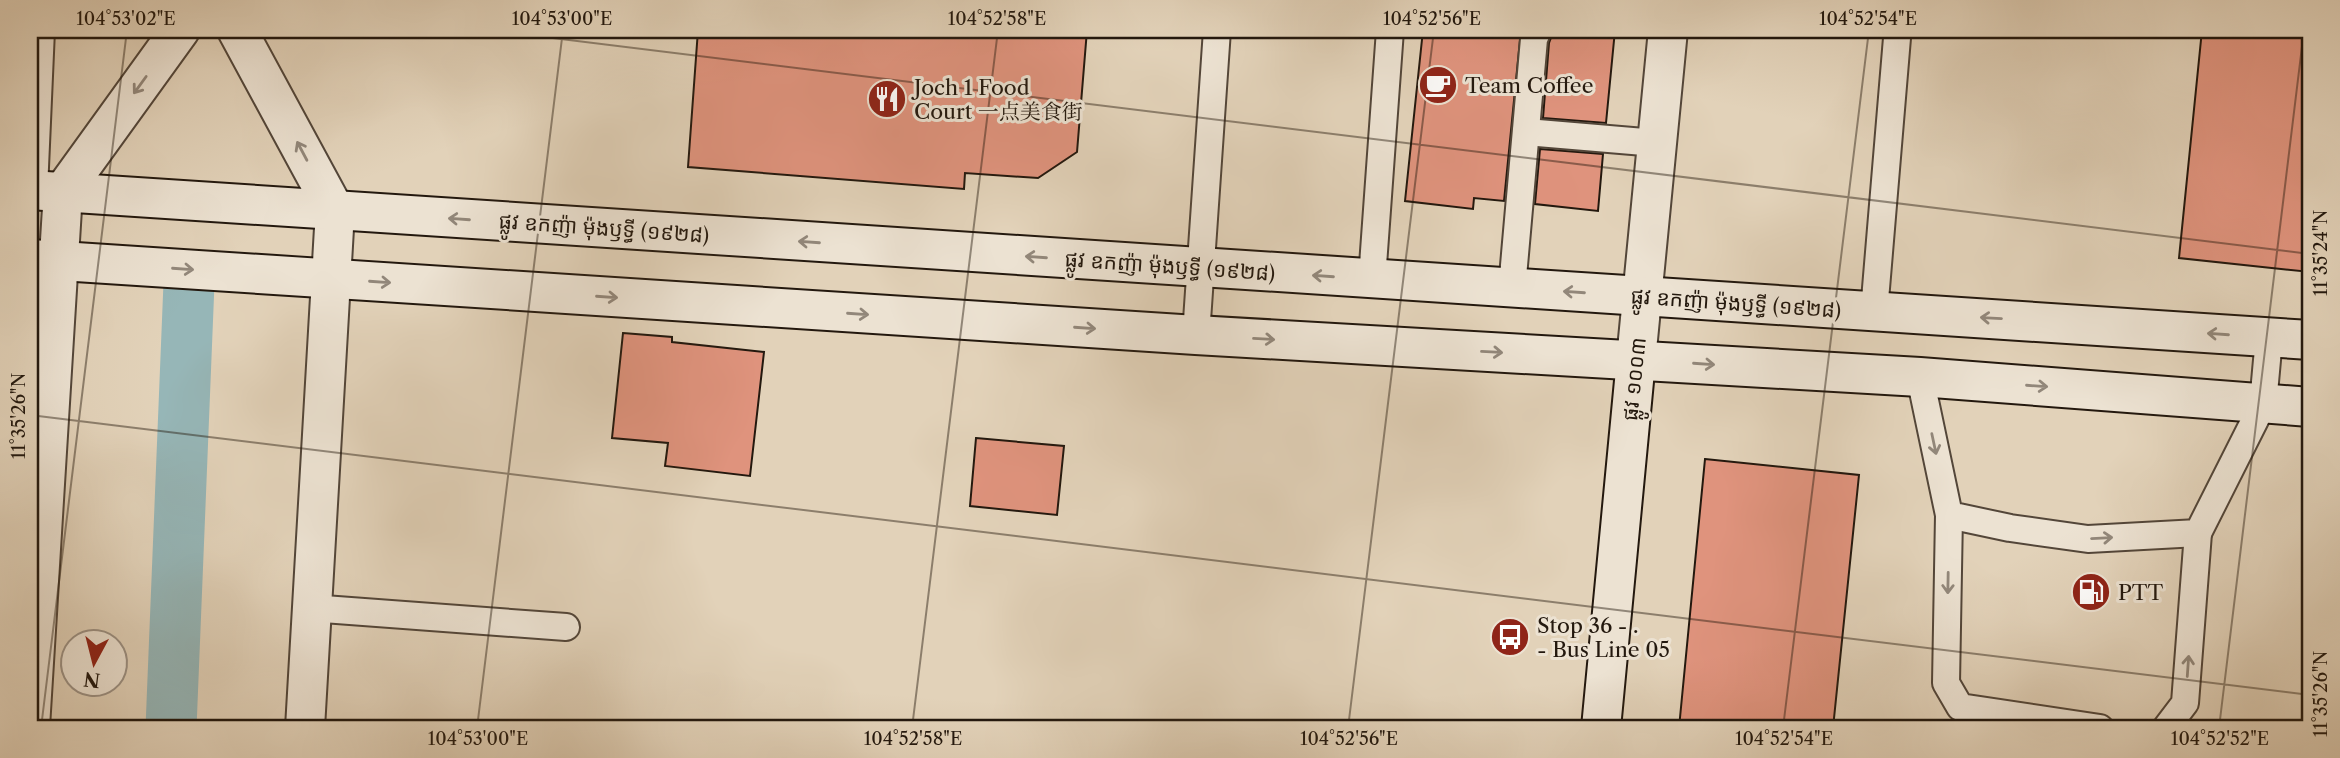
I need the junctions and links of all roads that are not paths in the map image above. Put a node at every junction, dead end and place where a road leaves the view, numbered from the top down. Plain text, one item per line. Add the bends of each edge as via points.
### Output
1 (41, 30) edge
2 (180, 30) edge
3 (237, 30) edge
4 (1217, 30) edge
5 (1390, 30) edge
6 (1538, 30) edge
7 (1668, 30) edge
8 (1898, 38) dead end
9 (1526, 132) junction
10 (1657, 143) junction
11 (42, 191) edge
12 (334, 211) junction
13 (44, 260) edge
14 (1202, 268) junction
15 (330, 279) junction
16 (1372, 279) junction
17 (1513, 288) junction
18 (1642, 296) junction
19 (1874, 312) junction
20 (1196, 335) junction
21 (2269, 338) junction
22 (2310, 341) edge
23 (1636, 360) junction
24 (1920, 377) junction
25 (2263, 404) junction
26 (2310, 407) edge
27 (1949, 514) junction
28 (2198, 533) junction
29 (310, 608) junction
30 (566, 627) dead end
31 (30, 727) edge
32 (305, 728) edge
33 (1601, 728) edge
34 (2100, 728) edge
35 (2166, 728) edge

1 - 11 lane
2 -> 11 main road
12 -> 3 main road
4 - 14 lane
5 - 16 lane
6 - 9 lane
7 - 10 main road, ផ្លូវ ១០០៣
8 - 19 lane
9 - 10 lane
9 - 17 lane
10 - 18 main road, ផ្លូវ ១០០៣
11 - 12 main road, ផ្លូវ ឧកញ៉ា ម៉ុងឫទ្ធី (១៩២៨)
11 - 13 main road
14 -> 12 main road, ផ្លូវ ឧកញ៉ា ម៉ុងឫទ្ធី (១៩២៨)
12 - 15 main road
13 -> 15 main road
13 - 31 main road
16 -> 14 main road, ផ្លូវ ឧកញ៉ា ម៉ុងឫទ្ធី (១៩២៨)
14 - 20 lane
15 -> 20 main road
15 - 29 main road
16 - 17 main road, ផ្លូវ ឧកញ៉ា ម៉ុងឫទ្ធី (១៩២៨)
18 -> 17 main road, ផ្លូវ ឧកញ៉ា ម៉ុងឫទ្ធី (១៩២៨)
18 - 19 main road, ផ្លូវ ឧកញ៉ា ម៉ុងឫទ្ធី (១៩២៨)
18 - 23 main road, ផ្លូវ ១០០៣
21 -> 19 main road, ផ្លូវ ឧកញ៉ា ម៉ុងឫទ្ធី (១៩២៨)
20 -> 23 main road
21 - 22 main road, ផ្លូវ ឧកញ៉ា ម៉ុងឫទ្ធី (១៩២៨)
21 - 25 lane
23 -> 24 main road
23 - 33 main road, ផ្លូវ ១០០៣
24 -> 25 main road
24 -> 27 lane
25 - 26 main road
25 - 28 lane
27 -> 28 lane via 2088,539
27 -> 34 lane via 1946,683 1960,707
35 -> 28 lane via 2185,703
29 - 30 lane
29 - 32 main road

